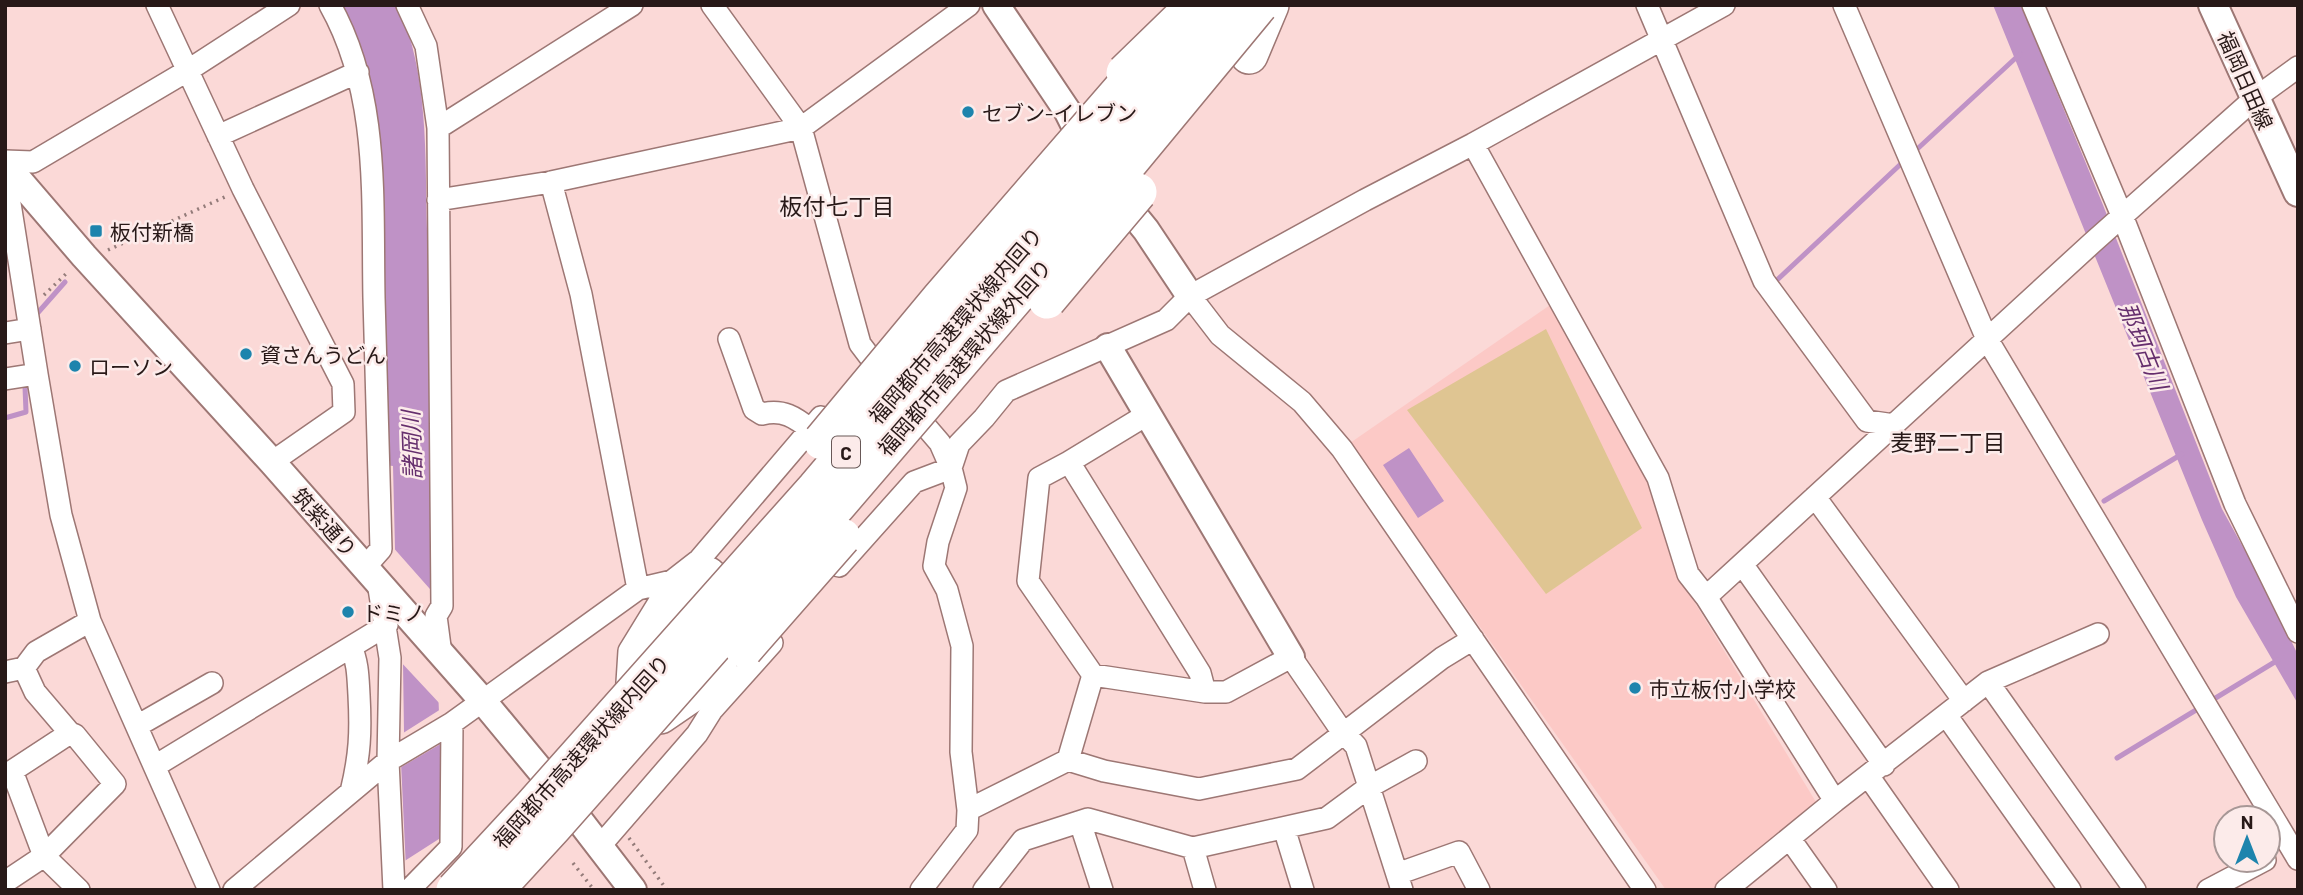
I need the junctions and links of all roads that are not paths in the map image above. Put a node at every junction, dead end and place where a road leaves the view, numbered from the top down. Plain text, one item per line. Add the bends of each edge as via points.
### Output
1 (157, 5) edge
2 (289, 5) edge
3 (330, 5) edge
4 (407, 5) edge
5 (632, 5) edge
6 (712, 5) edge
7 (969, 5) edge
8 (996, 5) edge
9 (1259, 5) edge
10 (1270, 5) edge
11 (1647, 5) edge
12 (1724, 5) edge
13 (1844, 5) edge
14 (2033, 5) edge
15 (2213, 5) edge
16 (1204, 6) edge
17 (1660, 39) junction
18 (2298, 67) edge
19 (187, 71) junction
20 (358, 72) junction
21 (2255, 99) junction
22 (438, 128) junction
23 (801, 128) junction
24 (218, 136) junction
25 (1473, 144) junction
26 (5, 163) edge
27 (5, 172) edge
28 (551, 182) junction
29 (2298, 192) edge
30 (8, 198) edge
31 (438, 200) junction
32 (2123, 218) junction
33 (12, 243) edge
34 (15, 288) edge
35 (1190, 296) junction
36 (29, 320) junction
37 (5, 333) edge
38 (729, 339) dead end
39 (1987, 339) junction
40 (1108, 347) junction
41 (870, 359) junction
42 (37, 374) junction
43 (5, 379) edge
44 (1148, 414) junction
45 (1894, 425) junction
46 (811, 430) junction
47 (272, 462) junction
48 (1069, 462) junction
49 (951, 468) junction
50 (1815, 497) junction
51 (1742, 564) junction
52 (672, 581) junction
53 (378, 583) junction
54 (638, 589) junction
55 (1706, 597) junction
56 (90, 621) junction
57 (387, 625) junction
58 (2298, 632) edge
59 (2098, 634) dead end
60 (1473, 639) junction
61 (351, 647) junction
62 (440, 654) junction
63 (1291, 657) junction
64 (15, 670) edge
65 (1093, 675) junction
66 (1988, 682) junction
67 (212, 683) dead end
68 (1205, 692) junction
69 (482, 700) junction
70 (1964, 701) junction
71 (638, 710) junction
72 (1946, 715) junction
73 (449, 724) junction
74 (137, 726) junction
75 (70, 733) junction
76 (1344, 733) junction
77 (1069, 760) junction
78 (388, 761) junction
79 (1416, 761) dead end
80 (155, 766) junction
81 (1876, 771) junction
82 (1369, 787) junction
83 (351, 792) junction
84 (1835, 801) junction
85 (968, 810) junction
86 (1080, 822) junction
87 (1283, 828) junction
88 (1790, 839) junction
89 (600, 846) junction
90 (451, 847) junction
91 (1193, 848) junction
92 (2295, 849) edge
93 (44, 856) junction
94 (2238, 874) edge
95 (489, 876) edge
96 (1399, 882) edge
97 (5, 883) edge
98 (79, 890) edge
99 (209, 890) edge
100 (234, 890) edge
101 (394, 890) edge
102 (409, 890) edge
103 (455, 890) edge
104 (633, 890) edge
105 (921, 890) edge
106 (984, 890) edge
107 (1102, 890) edge
108 (1205, 890) edge
109 (1303, 890) edge
110 (1479, 890) edge
111 (1645, 890) edge
112 (1726, 890) edge
113 (1826, 890) edge
114 (1948, 890) edge
115 (2070, 890) edge
116 (2135, 890) edge
117 (2208, 890) edge

1 - 19 street
2 - 19 street
3 - 20 street
4 - 22 street via 426,46
5 - 22 street
6 - 23 street
7 - 23 street
8 - 35 street via 1068,112 1090,156
9 - 95 highway, 福岡都市高速環状線外回り / C, bridge via 1069,236 553,827
10 - 71 highway, bridge via 1249,55 1088,253 793,595 720,674
11 - 17 street
12 - 17 street
13 - 39 street
14 - 32 street
15 - 21 main road, 福岡日田線
16 - 71 highway, bridge via 940,299 709,576 664,635
16 - 103 highway, 福岡都市高速環状線内回り / C, bridge via 816,488
17 - 25 street
17 - 45 street via 1764,281 1867,421
18 - 21 street
19 - 24 street
19 - 26 street via 33,162
20 - 24 street
20 - 53 street via 371,143
21 - 29 main road, 福岡日田線
21 - 32 street
22 - 31 street
23 - 28 street
23 - 41 street via 860,344
24 - 47 street via 343,384 344,412
25 - 35 street
25 - 55 street via 1658,478 1688,574
26 - 47 street, 筑紫通り via 96,253
27 - 30 street
28 - 31 street
28 - 54 street via 581,294
30 - 33 street
31 - 62 street via 442,606 436,615
32 - 39 street
32 - 58 street via 2235,504
33 - 34 street
34 - 36 street
35 - 40 street via 1166,320
35 - 60 street via 1220,335 1302,402 1342,449
36 - 37 street
36 - 42 street
38 - 46 street via 754,410 786,413
39 - 45 street
39 - 92 street
40 - 44 street
40 - 49 street via 1006,391 959,444
41 - 46 street
41 - 49 street via 940,443
42 - 43 street
42 - 56 street via 61,514
44 - 48 street
44 - 63 street
45 - 50 street
46 - 52 street via 699,560
47 - 53 street, 筑紫通り
48 - 65 street via 1039,478 1028,581
48 - 68 street via 1200,673
49 - 85 street via 956,488 934,566 947,590 962,646 961,752
49 - 89 street via 914,482 712,709 697,734
50 - 51 street
50 - 70 street
51 - 55 street
51 - 81 street
52 - 54 street
52 - 71 street via 629,651
53 - 57 street
53 - 62 street, 筑紫通り
54 - 69 street
55 - 84 street
56 - 64 street via 36,652
56 - 74 street
57 - 61 street
57 - 78 street
59 - 66 street
60 - 76 street
60 - 111 street
61 - 80 street
61 - 83 street via 361,724
62 - 69 street, 筑紫通り
63 - 68 street via 1226,692
63 - 76 street
64 - 75 street
65 - 68 street
65 - 77 street
66 - 70 street
66 - 116 street
67 - 74 street via 186,687
69 - 73 street
69 - 89 street, 筑紫通り
70 - 72 street
72 - 81 street
72 - 115 street
73 - 78 street
73 - 90 street
74 - 80 street
75 - 93 street via 12,771
75 - 93 street via 115,784
76 - 77 street via 1297,769 1199,789
76 - 82 street via 1356,746
77 - 85 street
78 - 83 street
78 - 101 street
79 - 82 street
80 - 99 street
81 - 84 street
81 - 114 street
82 - 87 street via 1327,817
82 - 96 street
83 - 100 street
84 - 88 street
85 - 105 street via 967,830
86 - 91 street via 1088,819
86 - 106 street via 1023,840
86 - 107 street
87 - 91 street
87 - 109 street
88 - 112 street
88 - 113 street
89 - 104 street, 筑紫通り
90 - 95 street
90 - 102 street
91 - 108 street
93 - 97 street
93 - 98 street
94 - 117 street
96 - 110 street via 1459,852

